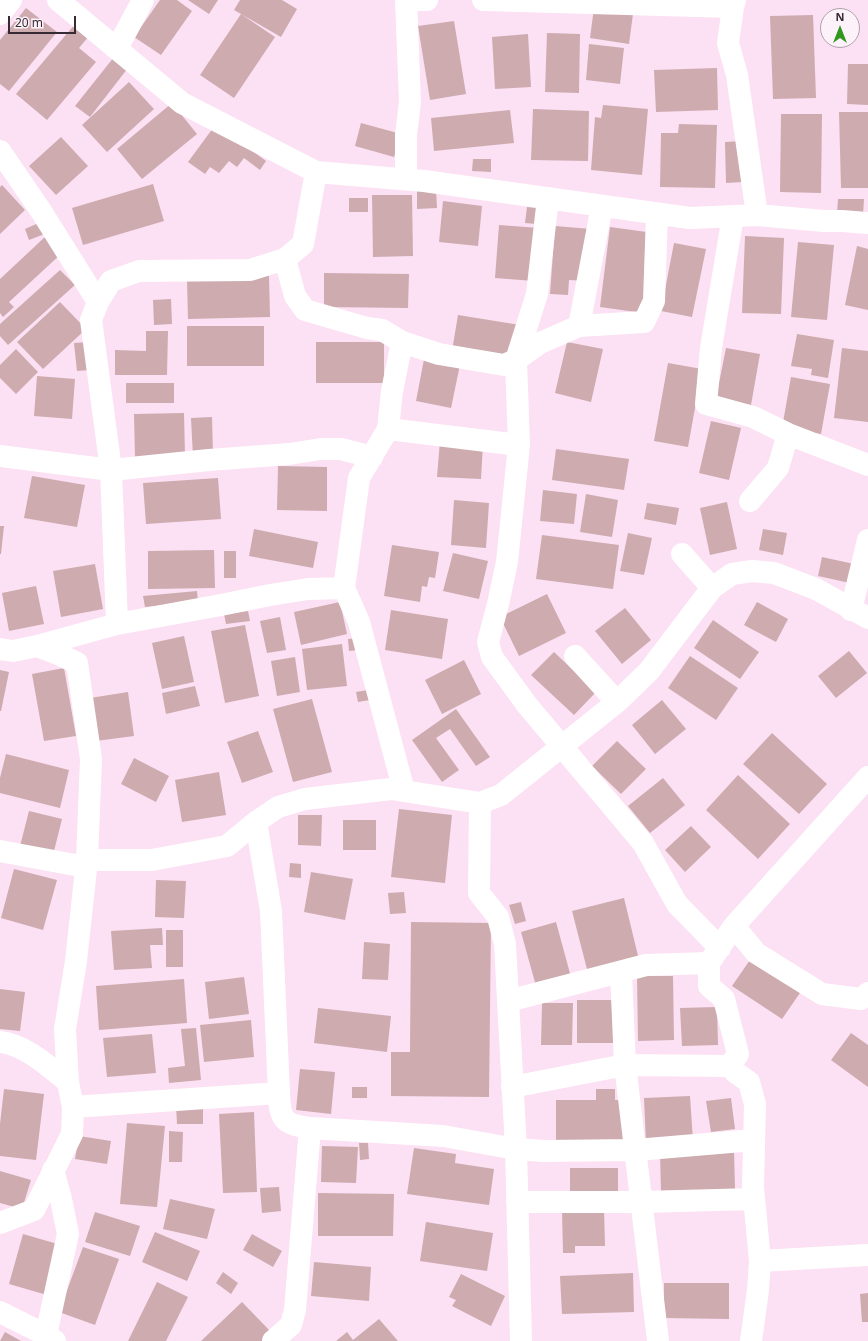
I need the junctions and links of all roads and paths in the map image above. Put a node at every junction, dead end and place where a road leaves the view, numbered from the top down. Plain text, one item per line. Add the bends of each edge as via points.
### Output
1 (11, 0) edge
2 (58, 0) edge
3 (143, 0) edge
4 (406, 0) edge
5 (427, 0) edge
6 (482, 0) edge
7 (734, 3) edge
8 (0, 14) edge
9 (114, 47) junction
10 (0, 151) edge
11 (316, 172) junction
12 (406, 179) junction
13 (548, 198) junction
14 (602, 206) junction
15 (657, 214) junction
16 (757, 215) junction
17 (733, 216) junction
18 (868, 223) edge
19 (285, 259) junction
20 (98, 302) junction
21 (579, 326) junction
22 (402, 342) junction
23 (516, 360) junction
24 (388, 429) junction
25 (788, 434) junction
26 (519, 445) junction
27 (0, 456) edge
28 (372, 457) junction
29 (868, 465) edge
30 (111, 470) junction
31 (750, 501) dead end
32 (868, 540) edge
33 (682, 554) dead end
34 (344, 588) junction
35 (712, 588) junction
36 (859, 614) edge
37 (118, 624) junction
38 (37, 646) junction
39 (0, 649) edge
40 (575, 656) dead end
41 (617, 702) junction
42 (562, 746) junction
43 (868, 777) edge
44 (404, 791) junction
45 (480, 802) junction
46 (256, 822) junction
47 (0, 851) edge
48 (87, 864) junction
49 (734, 926) junction
50 (715, 956) junction
51 (621, 972) junction
52 (868, 993) edge
53 (508, 1001) junction
54 (0, 1042) edge
55 (625, 1065) junction
56 (730, 1066) junction
57 (68, 1082) junction
58 (512, 1087) junction
59 (279, 1093) junction
60 (73, 1107) junction
61 (310, 1128) junction
62 (754, 1140) junction
63 (516, 1149) junction
64 (636, 1150) junction
65 (53, 1170) junction
66 (754, 1199) junction
67 (517, 1202) junction
68 (642, 1202) junction
69 (0, 1223) edge
70 (868, 1255) edge
71 (760, 1261) junction
72 (0, 1312) edge
73 (51, 1338) edge
74 (273, 1341) edge
75 (521, 1341) edge
76 (658, 1341) edge
77 (751, 1341) edge

1 - 8 street
2 - 9 street
3 - 9 street via 122,38
4 - 5 street
4 - 12 street via 410,102 406,135
6 - 7 street
7 - 16 street via 728,43 736,75
9 - 11 street via 182,103
10 - 20 street
11 - 12 street
11 - 19 street via 303,244
12 - 13 street
13 - 14 street
13 - 23 street via 537,294
14 - 15 street
14 - 21 street
15 - 17 street via 690,218
15 - 21 street via 654,301 644,322
16 - 17 street
16 - 18 street
17 - 25 street via 711,348 706,404 753,417
19 - 20 street via 250,270 139,272 111,281
19 - 22 street via 295,296 304,310 382,330
20 - 30 street via 91,320
21 - 23 street via 540,343
22 - 23 street via 439,354 504,365
22 - 24 street via 392,391
23 - 26 street
24 - 26 street
24 - 28 street
25 - 29 street
25 - 31 street via 778,468
26 - 42 street via 507,562 488,642 492,657 527,705
27 - 30 street
28 - 30 street via 341,449 321,449
28 - 34 street via 359,478
30 - 37 street
32 - 36 street
33 - 35 street
34 - 37 street via 308,589
34 - 44 street via 360,622
35 - 36 street via 732,574 774,573 816,589
35 - 41 street via 649,671
37 - 38 street
38 - 39 street via 13,651
38 - 48 street via 77,663 91,759
40 - 41 street
41 - 42 street
42 - 45 street via 501,795
42 - 50 street via 643,842 678,904
43 - 49 street
44 - 45 street
44 - 46 street via 392,789 305,799 278,807
45 - 53 street via 479,893 498,917 506,944
46 - 48 street via 227,846 152,860
46 - 59 street via 271,911
47 - 48 street
48 - 57 street via 65,1029
49 - 50 street
49 - 52 street via 756,953 822,994 861,999
50 - 51 street via 646,965
50 - 56 street via 709,986 724,999 738,1054
51 - 53 street
51 - 55 street
53 - 58 street
54 - 57 street via 11,1043 41,1060
55 - 56 street
55 - 58 street
55 - 64 street
56 - 62 street via 749,1082 755,1104
57 - 60 street
58 - 63 street
59 - 60 street
59 - 61 street via 279,1110 284,1120 296,1126
60 - 65 street via 72,1134
61 - 63 street via 443,1136
61 - 74 street via 295,1310 291,1325
62 - 64 street
62 - 66 street
63 - 64 street
63 - 67 street
64 - 68 street
65 - 69 street via 34,1210
65 - 73 street via 68,1234
66 - 68 street
66 - 71 street
67 - 68 street
67 - 75 street
68 - 76 street
70 - 71 street
71 - 77 street
72 - 73 street

